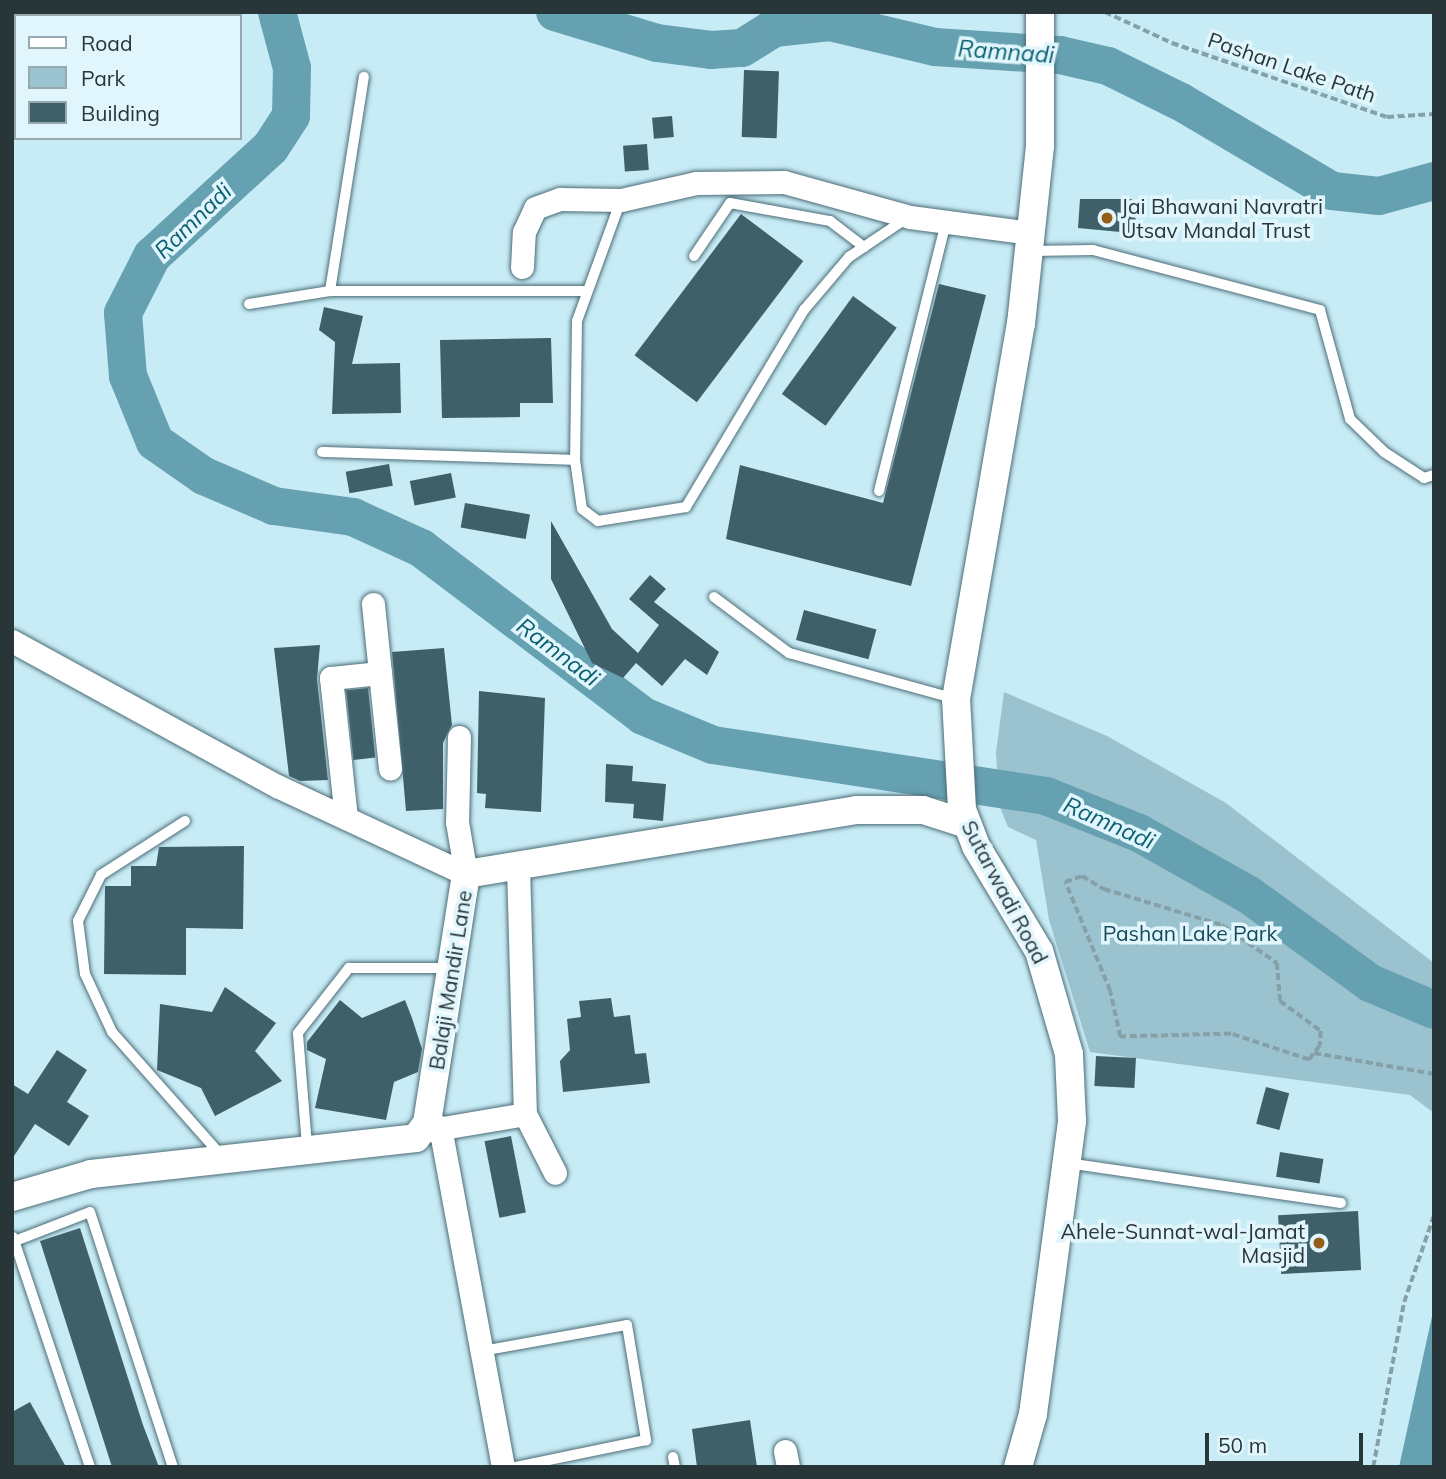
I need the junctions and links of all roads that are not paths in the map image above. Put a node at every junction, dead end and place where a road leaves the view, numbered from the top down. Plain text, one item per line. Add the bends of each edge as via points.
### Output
1 (1040, 12) edge
2 (364, 77) dead end
3 (621, 200) junction
4 (910, 217) junction
5 (946, 222) junction
6 (1030, 242) junction
7 (864, 247) junction
8 (694, 256) dead end
9 (522, 267) dead end
10 (330, 290) junction
11 (587, 291) junction
12 (249, 304) dead end
13 (322, 453) dead end
14 (575, 460) junction
15 (1434, 475) edge
16 (879, 491) dead end
17 (714, 597) dead end
18 (373, 604) dead end
19 (12, 640) edge
20 (380, 673) junction
21 (956, 699) junction
22 (459, 737) dead end
23 (390, 768) dead end
24 (964, 817) junction
25 (346, 818) junction
26 (186, 821) dead end
27 (518, 866) junction
28 (466, 874) junction
29 (452, 968) junction
30 (525, 1114) junction
31 (431, 1130) junction
32 (307, 1146) junction
33 (223, 1157) junction
34 (1066, 1163) junction
35 (555, 1173) dead end
36 (12, 1197) edge
37 (1341, 1203) dead end
38 (14, 1238) edge
39 (482, 1352) junction
40 (90, 1467) edge
41 (173, 1467) edge
42 (503, 1467) edge
43 (516, 1467) edge
44 (1018, 1467) edge

1 - 6 street, Sutarwadi Road via 1040,146
2 - 10 lane
3 - 4 street via 696,183 784,182
3 - 9 street via 560,199 535,208 524,232
3 - 11 lane
4 - 5 street
4 - 7 lane
5 - 6 street
5 - 16 lane
6 - 15 lane via 1093,250 1320,310 1350,419 1384,453 1424,478
6 - 21 street, Sutarwadi Road
7 - 8 lane via 830,221 730,203
7 - 14 lane via 804,310 685,508 598,521 582,509
10 - 11 lane
10 - 12 lane
11 - 14 lane via 577,321
13 - 14 lane
17 - 21 lane via 789,653
18 - 20 street
19 - 25 street
20 - 23 street
20 - 25 street via 331,678
21 - 24 street, Sutarwadi Road via 956,758
22 - 28 street via 457,822
24 - 27 street, Balaji Mandir Lane via 923,810 857,810
24 - 34 street, Sutarwadi Road via 1040,951 1058,1004 1069,1055 1072,1121
25 - 28 street
26 - 33 lane via 101,874 78,921 85,974 112,1032
27 - 28 street, Balaji Mandir Lane
27 - 30 street
28 - 29 street, Balaji Mandir Lane
29 - 31 street, Balaji Mandir Lane
29 - 32 lane via 349,968 298,1033
30 - 31 street
30 - 35 street
31 - 32 street via 399,1143
31 - 39 street
32 - 33 street
33 - 36 street via 91,1174
34 - 37 lane
34 - 44 street, Sutarwadi Road via 1032,1414
38 - 40 lane
38 - 41 lane via 90,1212
39 - 42 street
39 - 43 lane via 627,1325 646,1440

